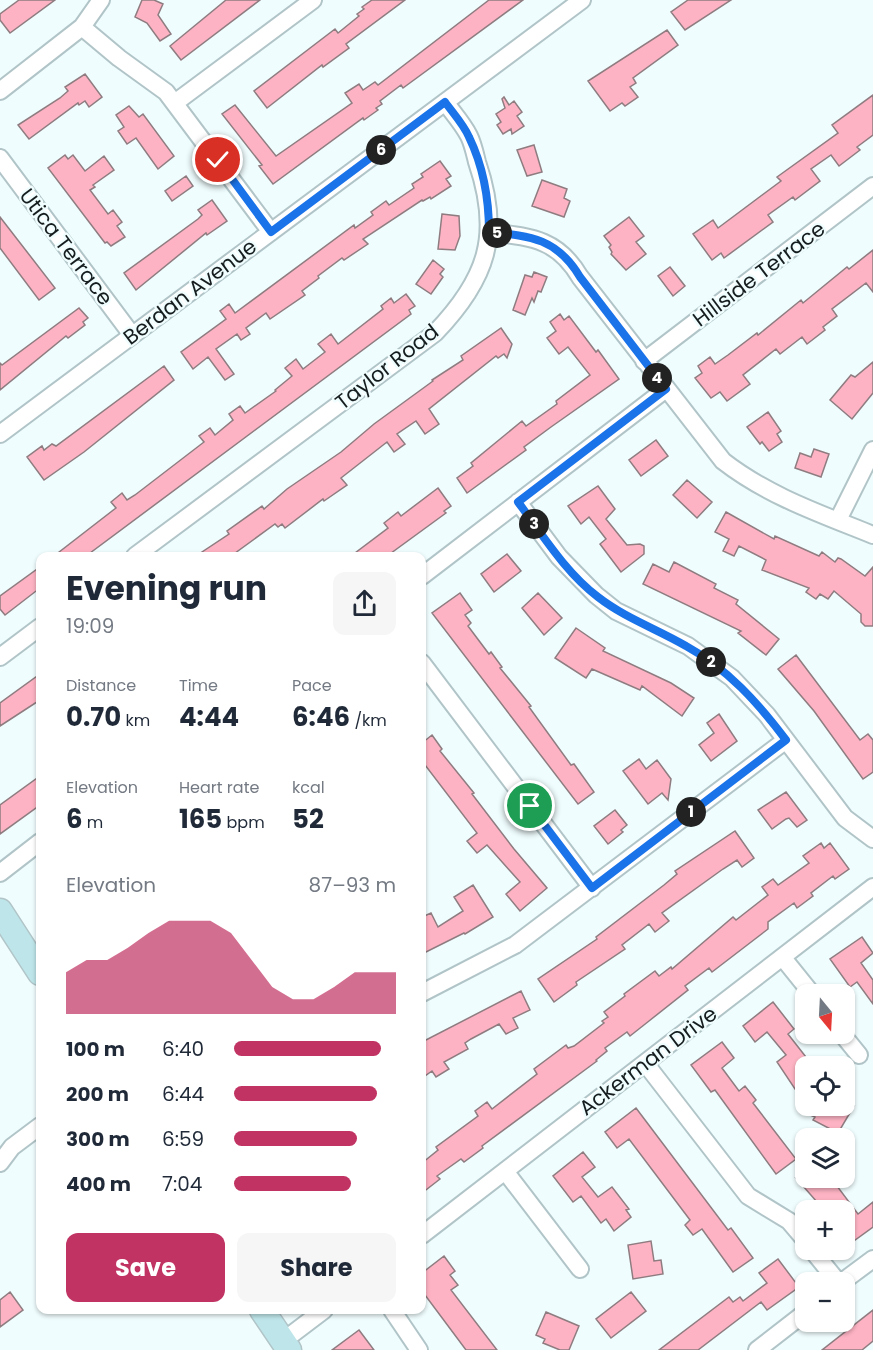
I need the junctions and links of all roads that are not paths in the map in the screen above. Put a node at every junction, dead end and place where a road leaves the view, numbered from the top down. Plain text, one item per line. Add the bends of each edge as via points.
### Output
1 (101, 0) edge
2 (313, 0) edge
3 (582, 0) edge
4 (82, 27) junction
5 (0, 91) edge
6 (176, 102) junction
7 (445, 102) junction
8 (0, 158) edge
9 (873, 186) edge
10 (271, 232) junction
11 (489, 232) junction
12 (132, 335) junction
13 (644, 361) junction
14 (666, 389) junction
15 (0, 434) edge
16 (873, 450) edge
17 (518, 502) junction
18 (838, 520) junction
19 (873, 535) edge
20 (140, 552) edge
21 (426, 573) edge
22 (36, 630) edge
23 (0, 657) edge
24 (426, 668) edge
25 (786, 740) junction
26 (873, 839) edge
27 (36, 845) edge
28 (0, 873) edge
29 (873, 887) edge
30 (592, 888) junction
31 (0, 911) edge
32 (783, 958) junction
33 (36, 967) edge
34 (804, 984) edge
35 (426, 991) edge
36 (850, 1044) edge
37 (859, 1055) dead end
38 (645, 1063) junction
39 (36, 1129) edge
40 (0, 1164) edge
41 (505, 1171) junction
42 (795, 1229) edge
43 (426, 1232) edge
44 (873, 1259) edge
45 (820, 1260) edge
46 (580, 1269) dead end
47 (830, 1272) edge
48 (855, 1272) edge
49 (265, 1314) edge
50 (320, 1314) edge
51 (395, 1314) edge
52 (795, 1321) edge
53 (286, 1346) edge
54 (419, 1350) edge
55 (757, 1350) edge

1 - 4 street
2 - 6 street
3 - 7 street, Berdan Avenue
4 - 5 street
4 - 6 street
6 - 10 street
7 - 10 street, Berdan Avenue
7 - 11 street, Taylor Road via 469,135 485,183
8 - 12 street, Utica Terrace
9 - 13 street, Hillside Terrace
10 - 12 street, Berdan Avenue
11 - 13 street via 530,237 558,249
11 - 20 street, Taylor Road via 473,286 435,333
12 - 15 street, Berdan Avenue
13 - 14 street
14 - 17 street
14 - 18 street via 723,461 747,480
16 - 18 street
17 - 21 street
17 - 25 street via 559,557 596,596 616,611 688,646 711,662 750,696
18 - 19 street
22 - 23 street
24 - 30 street
25 - 26 street via 846,818
25 - 30 street
27 - 28 street
29 - 32 street, Ackerman Drive
30 - 35 street via 515,945
31 - 33 main road
32 - 34 street
32 - 38 street, Ackerman Drive
36 - 37 street
38 - 41 street, Ackerman Drive
38 - 42 street via 748,1196 783,1216
39 - 40 street via 12,1147
41 - 43 street, Ackerman Drive
41 - 46 street
44 - 48 street
45 - 47 street
49 - 53 main road
50 - 53 street
51 - 54 street
52 - 55 street

